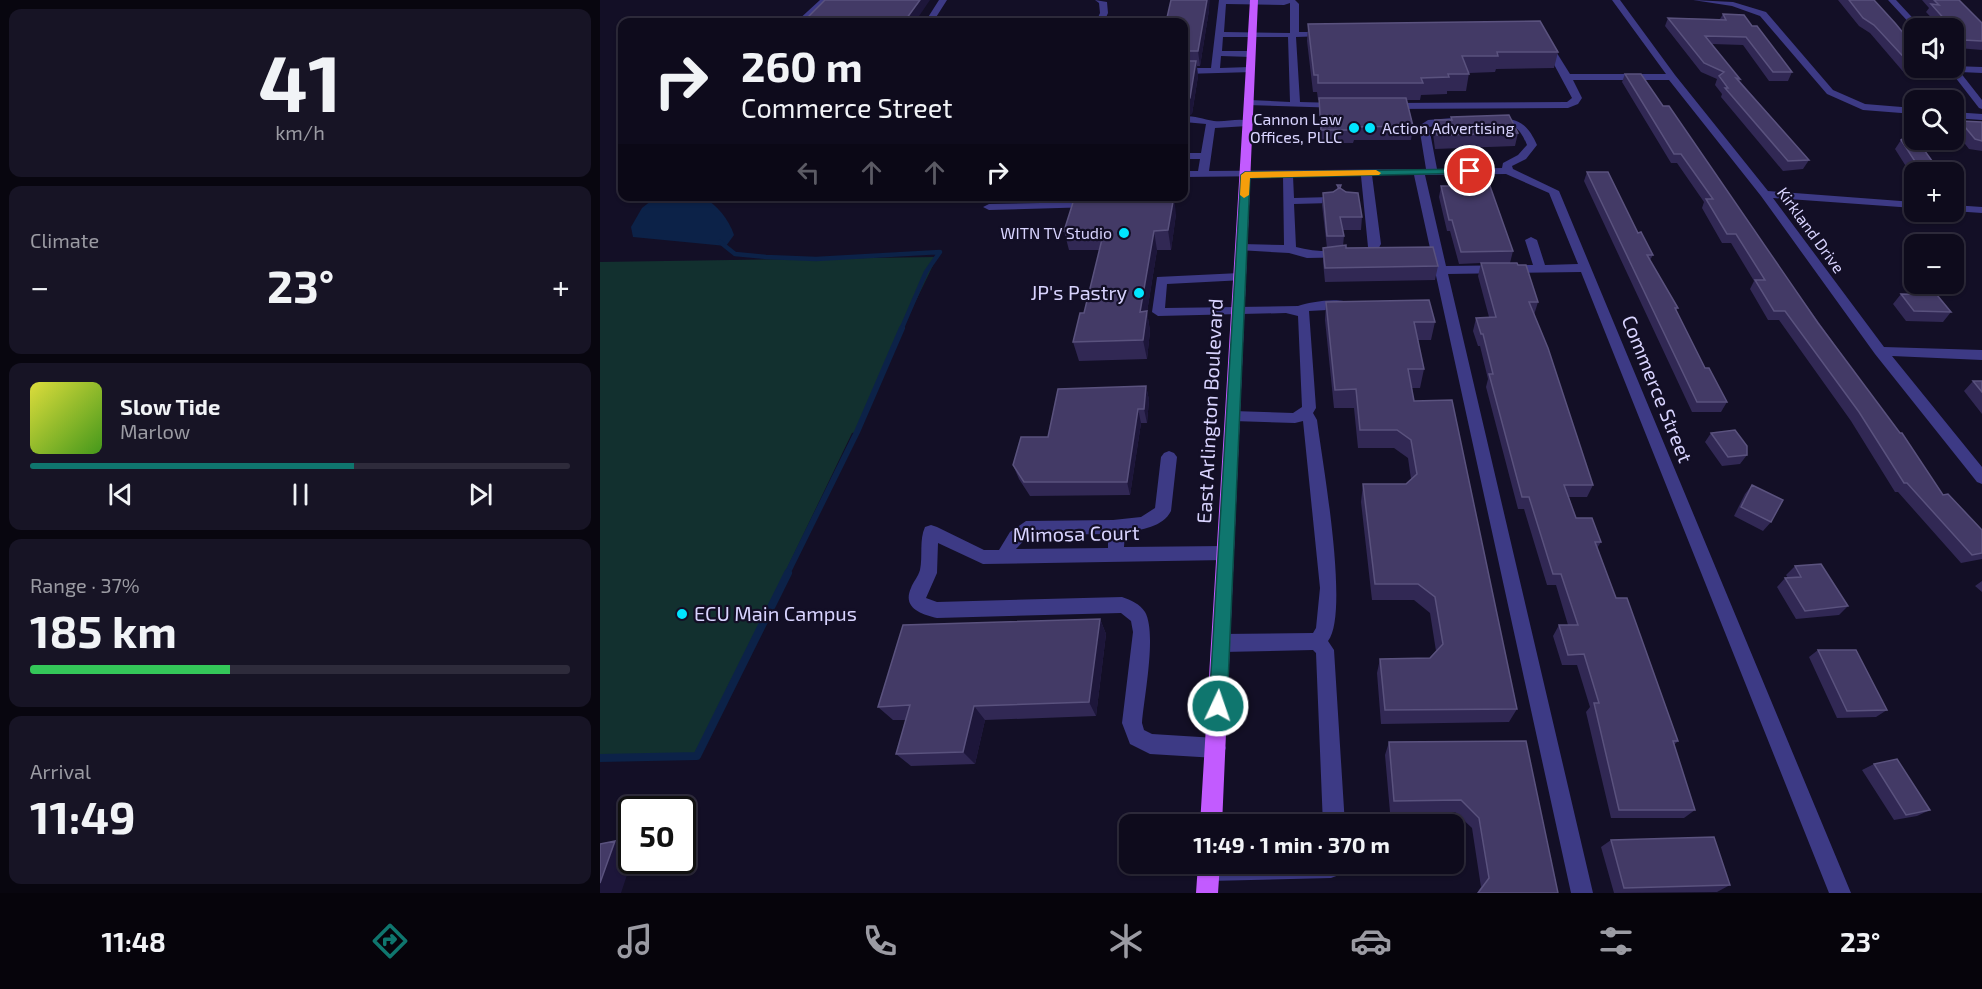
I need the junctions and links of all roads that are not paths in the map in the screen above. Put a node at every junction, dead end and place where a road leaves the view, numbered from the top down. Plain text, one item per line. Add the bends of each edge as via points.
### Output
1 (824, 0) edge
2 (943, 0) edge
3 (1099, 0) edge
4 (1291, 0) edge
5 (1616, 0) edge
6 (1697, 0) edge
7 (1892, 0) edge
8 (1223, 1) edge
9 (1253, 2) edge
10 (804, 18) edge
11 (932, 18) edge
12 (1102, 18) edge
13 (1909, 18) edge
14 (1539, 33) edge
15 (1219, 34) junction
16 (1335, 34) edge
17 (1252, 35) junction
18 (1292, 35) junction
19 (1217, 53) junction
20 (1251, 54) junction
21 (1964, 69) edge
22 (1250, 70) junction
23 (1982, 70) edge
24 (1188, 71) edge
25 (1215, 71) junction
26 (1672, 77) junction
27 (1567, 78) junction
28 (1960, 78) edge
29 (1249, 103) junction
30 (1295, 104) junction
31 (1349, 106) edge
32 (1384, 106) edge
33 (1982, 106) edge
34 (1904, 110) edge
35 (1964, 116) edge
36 (1982, 117) edge
37 (1188, 119) edge
38 (1460, 121) edge
39 (1482, 121) edge
40 (1248, 123) junction
41 (1214, 124) junction
42 (1188, 156) edge
43 (1204, 156) junction
44 (1508, 171) junction
45 (1426, 172) junction
46 (1366, 173) junction
47 (1188, 174) edge
48 (1203, 174) junction
49 (1288, 174) junction
50 (1245, 175) junction
51 (1765, 194) junction
52 (1331, 200) edge
53 (1289, 201) junction
54 (1100, 204) edge
55 (1904, 204) edge
56 (989, 207) dead end
57 (1964, 209) edge
58 (1982, 210) edge
59 (1531, 240) dead end
60 (1242, 248) junction
61 (1290, 249) junction
62 (1586, 268) junction
63 (1540, 269) junction
64 (1441, 270) junction
65 (1240, 277) junction
66 (1359, 305) edge
67 (1298, 310) junction
68 (1239, 311) junction
69 (1880, 351) junction
70 (1982, 355) edge
71 (1305, 413) junction
72 (1233, 416) junction
73 (1169, 457) dead end
74 (1982, 478) edge
75 (1113, 527) junction
76 (1227, 553) junction
77 (1115, 555) junction
78 (1005, 556) junction
79 (1317, 641) junction
80 (1222, 643) junction
81 (1216, 748) junction
82 (1212, 814) edge
83 (1334, 814) edge
84 (1208, 874) edge
85 (1207, 893) edge
86 (1582, 893) edge
87 (1840, 893) edge

1 - 10 street
2 - 11 street
3 - 12 street
4 - 9 street
4 - 18 street via 1295,4
5 - 26 street, Kirkland Drive
6 - 34 street via 1733,4 1763,14 1830,92 1863,107
7 - 13 street
8 - 9 street
8 - 15 street
9 - 17 main road, East Arlington Boulevard
14 - 27 street
15 - 17 street
15 - 19 street
16 - 18 street
17 - 18 street
17 - 20 main road, East Arlington Boulevard
18 - 30 street
19 - 20 street
19 - 25 street
20 - 22 main road, East Arlington Boulevard
21 - 23 street
22 - 25 street
22 - 29 main road, East Arlington Boulevard
24 - 25 street
26 - 27 street
26 - 51 street, Kirkland Drive
27 - 32 street via 1577,98 1568,105
28 - 33 street
29 - 30 street
29 - 40 main road, East Arlington Boulevard
30 - 31 street
35 - 36 street
37 - 41 street
38 - 45 street via 1424,126
39 - 44 street via 1514,122 1526,128 1533,145 1522,157 1509,162
40 - 41 street
40 - 50 main road, East Arlington Boulevard
41 - 43 street via 1210,126
42 - 43 street
43 - 48 street
44 - 45 street, Commerce Street
44 - 62 street, Commerce Street via 1554,191
45 - 46 street, Commerce Street
45 - 64 street
46 - 49 street, Commerce Street
46 - 61 street via 1364,200 1373,249 1307,254
47 - 48 street, Commerce Street
48 - 50 street, Commerce Street
49 - 50 street, Commerce Street
49 - 53 street
50 - 60 main road, East Arlington Boulevard
51 - 55 street
51 - 69 street, Kirkland Drive
52 - 53 street
53 - 61 street
54 - 56 street
57 - 58 street
59 - 63 street
60 - 61 street
60 - 65 main road, East Arlington Boulevard
62 - 63 street
62 - 87 street, Commerce Street
63 - 64 street
64 - 86 street via 1443,304
65 - 68 main road, East Arlington Boulevard
65 - 68 street via 1161,280 1158,312
66 - 67 street
67 - 68 street
67 - 71 street via 1304,314 1309,408
68 - 72 main road, East Arlington Boulevard
69 - 70 street
69 - 74 street, Kirkland Drive
71 - 72 street via 1295,418
71 - 79 street via 1310,420 1329,588 1325,631
72 - 76 main road, East Arlington Boulevard
73 - 75 street via 1163,511 1144,523
75 - 77 street via 1118,535
75 - 78 street via 1026,528 1016,534
76 - 77 street, Mimosa Court
76 - 80 main road, East Arlington Boulevard
77 - 78 street, Mimosa Court
78 - 81 street, Mimosa Court via 983,557 931,532 928,573 917,601 937,610 1122,604 1133,609 1141,620 1142,632 1132,723 1137,737 1160,746
79 - 80 street
79 - 83 street via 1325,650
80 - 81 main road, East Arlington Boulevard
81 - 82 main road, East Arlington Boulevard
84 - 85 main road

